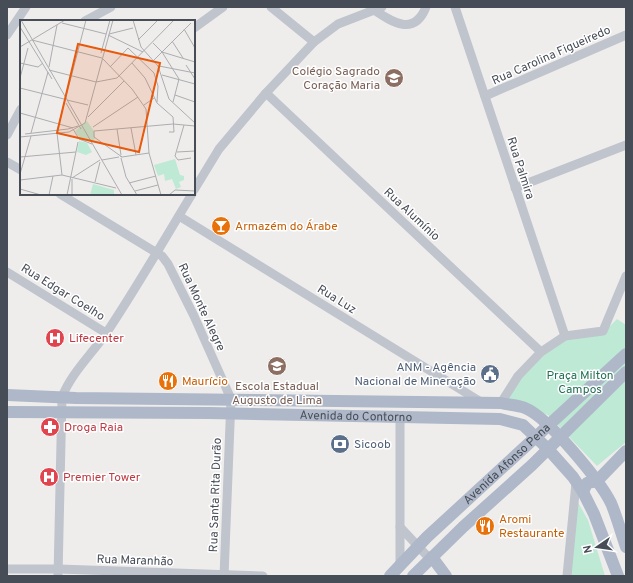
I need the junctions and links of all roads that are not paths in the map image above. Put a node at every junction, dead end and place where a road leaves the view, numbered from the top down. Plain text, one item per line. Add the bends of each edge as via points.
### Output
1 (26, 7) edge
2 (111, 7) edge
3 (223, 7) edge
4 (271, 7) edge
5 (426, 7) edge
6 (455, 7) edge
7 (378, 8) edge
8 (87, 20) edge
9 (195, 27) edge
10 (7, 35) edge
11 (626, 35) edge
12 (314, 42) junction
13 (266, 93) junction
14 (485, 96) junction
15 (20, 111) edge
16 (7, 135) edge
17 (626, 145) edge
18 (7, 162) edge
19 (20, 169) edge
20 (195, 188) edge
21 (515, 188) junction
22 (62, 195) edge
23 (191, 195) edge
24 (179, 216) junction
25 (158, 252) junction
26 (7, 272) edge
27 (626, 276) edge
28 (106, 333) junction
29 (565, 336) junction
30 (541, 352) junction
31 (626, 354) edge
32 (626, 372) edge
33 (7, 395) edge
34 (62, 397) junction
35 (231, 399) junction
36 (482, 403) junction
37 (501, 403) junction
38 (7, 412) edge
39 (62, 412) junction
40 (229, 414) junction
41 (400, 417) junction
42 (549, 425) junction
43 (560, 436) junction
44 (535, 437) junction
45 (548, 449) junction
46 (626, 451) edge
47 (597, 481) junction
48 (579, 487) junction
49 (400, 527) junction
50 (418, 547) junction
51 (626, 547) edge
52 (431, 558) junction
53 (400, 566) junction
54 (7, 569) edge
55 (58, 573) edge
56 (224, 576) edge
57 (263, 576) edge
58 (390, 576) edge
59 (413, 576) edge
60 (446, 576) edge
61 (567, 576) edge
62 (618, 576) edge

1 - 10 street
2 - 8 street
3 - 9 street
4 - 12 street
5 - 7 street via 418,20 398,25 388,20
6 - 14 street, Rua Palmira
7 - 12 street via 338,24
11 - 14 street, Rua Carolina Figueiredo
12 - 13 street
13 - 20 street via 219,149
13 - 30 street, Rua Alumínio
14 - 21 street, Rua Palmira
15 - 16 street
17 - 21 street
18 - 19 street
21 - 29 street, Rua Palmira
22 - 25 street, Rua Monte Alegre
23 - 24 street
24 - 25 street
24 - 36 street, Rua Luz
25 - 28 street
25 - 35 street, Rua Monte Alegre via 168,264
26 - 28 street, Rua Edgar Coelho
27 - 29 street via 603,331
28 - 34 street via 68,383
29 - 30 street
30 - 37 street via 518,376
31 - 42 main road, Avenida Afonso Pena
32 - 43 main road, Avenida Afonso Pena
33 - 34 main road, Avenida do Contorno
34 - 35 main road, Avenida do Contorno
34 - 39 street
35 - 36 main road, Avenida do Contorno
35 - 40 street
36 - 37 main road, Avenida do Contorno
37 - 42 main road, Avenida do Contorno via 525,408
38 - 39 main road, Avenida do Contorno
39 - 40 main road, Avenida do Contorno
39 - 55 street
40 - 41 main road, Avenida do Contorno
40 - 56 street, Rua Santa Rita Durão
41 - 44 main road, Avenida do Contorno via 500,419 524,425
41 - 49 street
42 - 43 main road, Avenida do Contorno
42 - 44 main road, Avenida Afonso Pena
43 - 45 main road, Avenida Afonso Pena
43 - 47 main road, Avenida do Contorno
44 - 45 main road, Avenida do Contorno
44 - 50 main road, Avenida Afonso Pena
45 - 48 main road, Avenida do Contorno
45 - 52 main road, Avenida Afonso Pena
46 - 47 main road
47 - 48 main road
47 - 51 main road, Avenida do Contorno via 611,504
48 - 61 street
48 - 62 main road, Avenida do Contorno via 594,514
49 - 50 street
49 - 53 street
50 - 52 street
50 - 53 main road, Avenida Afonso Pena
52 - 59 main road, Avenida Afonso Pena
52 - 60 main road
53 - 58 main road, Avenida Afonso Pena
54 - 55 street, Rua Maranhão
55 - 56 street, Rua Maranhão
56 - 57 street, Rua Maranhão

